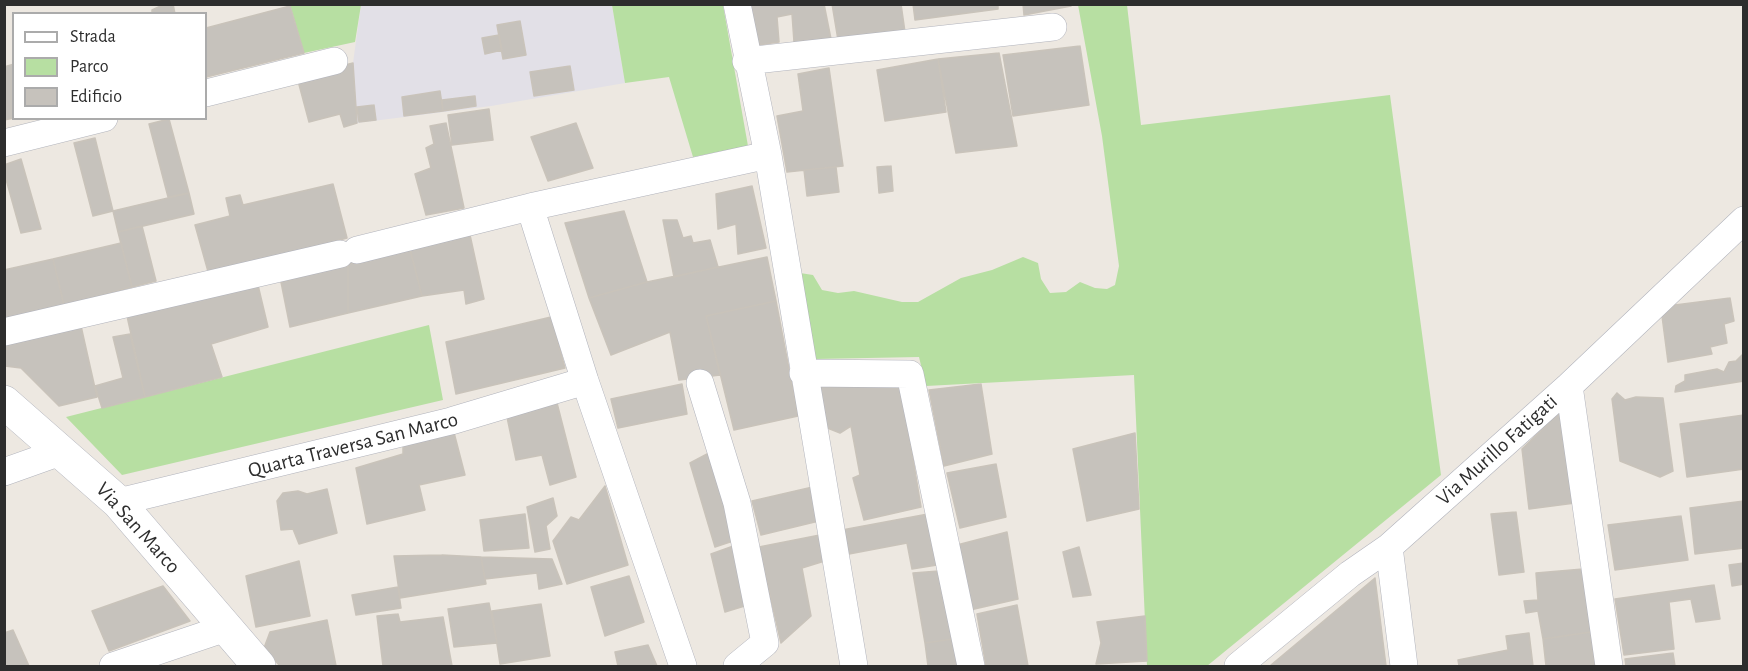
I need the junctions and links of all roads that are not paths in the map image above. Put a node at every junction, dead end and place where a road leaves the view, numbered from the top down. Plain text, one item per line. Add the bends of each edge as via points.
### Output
1 (737, 4) edge
2 (1053, 27) dead end
3 (334, 61) dead end
4 (746, 61) junction
5 (207, 93) edge
6 (96, 120) edge
7 (4, 143) edge
8 (768, 155) junction
9 (530, 207) junction
10 (1743, 220) edge
11 (4, 332) edge
12 (802, 373) junction
13 (585, 381) junction
14 (700, 383) dead end
15 (1569, 386) junction
16 (4, 402) edge
17 (63, 451) junction
18 (4, 472) edge
19 (118, 502) junction
20 (1389, 547) junction
21 (225, 628) junction
22 (113, 666) edge
23 (259, 666) edge
24 (683, 666) edge
25 (737, 666) edge
26 (854, 666) edge
27 (971, 666) edge
28 (1238, 666) edge
29 (1404, 666) edge
30 (1609, 666) edge

1 - 4 street
2 - 4 street
3 - 5 street
4 - 8 street
6 - 7 street
8 - 9 street
8 - 12 street
9 - 11 street
9 - 13 street
10 - 15 street, Via Murillo Fatigati
12 - 26 street
12 - 27 street via 910,374
13 - 19 street, Quarta Traversa San Marco via 451,421
13 - 24 street
14 - 25 street via 737,503 765,643
15 - 20 street, Via Murillo Fatigati
15 - 30 street
16 - 17 main road, Via San Marco
17 - 18 street
17 - 19 main road, Via San Marco
19 - 21 main road, Via San Marco
20 - 28 street, Via Murillo Fatigati
20 - 29 street
21 - 22 street
21 - 23 main road, Via San Marco

